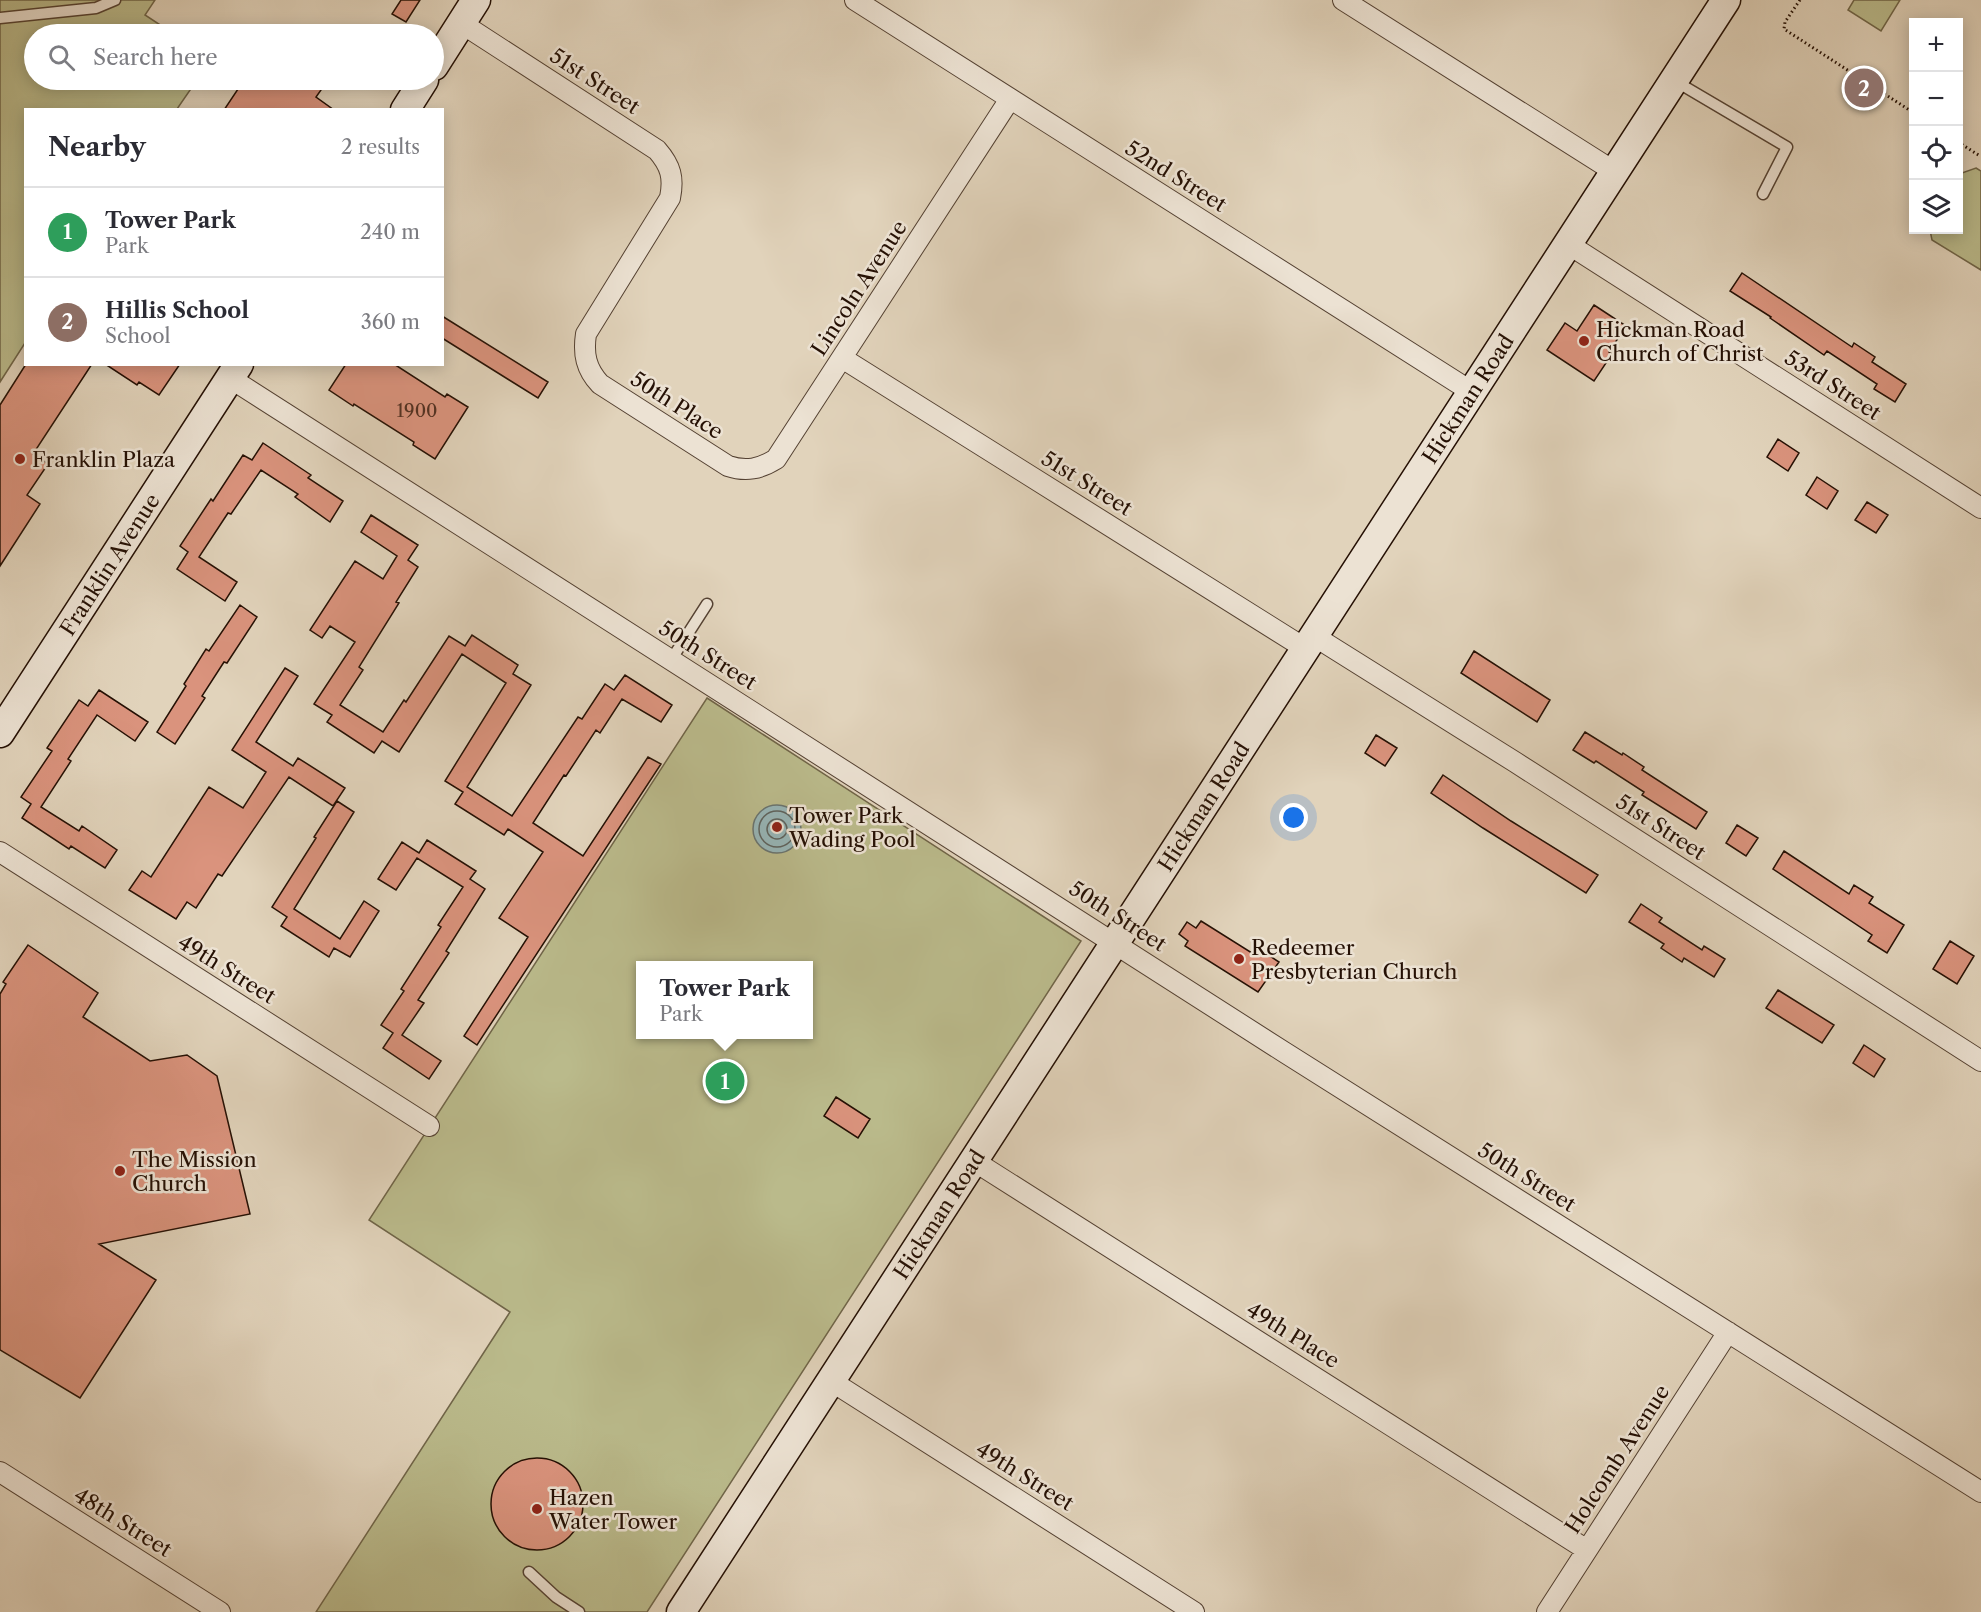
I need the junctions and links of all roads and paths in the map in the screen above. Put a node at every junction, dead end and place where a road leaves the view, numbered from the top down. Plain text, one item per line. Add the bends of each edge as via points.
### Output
1 (115, 0) edge
2 (855, 0) edge
3 (1343, 0) edge
4 (1726, 0) edge
5 (1800, 0) edge
6 (469, 11) edge
7 (0, 18) edge
8 (444, 50) edge
9 (1674, 81) junction
10 (418, 90) edge
11 (1010, 99) junction
12 (406, 108) edge
13 (1909, 110) edge
14 (1963, 145) edge
15 (1980, 156) edge
16 (1615, 172) junction
17 (1763, 194) dead end
18 (1568, 244) junction
19 (843, 358) junction
20 (234, 371) edge
21 (600, 384) joint
22 (1472, 392) junction
23 (728, 466) joint
24 (1981, 508) edge
25 (707, 604) dead end
26 (1310, 642) junction
27 (671, 660) junction
28 (0, 733) edge
29 (0, 852) edge
30 (1115, 943) junction
31 (1981, 1061) edge
32 (429, 1126) dead end
33 (974, 1161) junction
34 (1728, 1332) junction
35 (831, 1381) junction
36 (0, 1472) edge
37 (1981, 1492) edge
38 (1587, 1550) junction
39 (529, 1572) dead end
40 (690, 1609) edge
41 (220, 1612) edge
42 (579, 1612) edge
43 (1194, 1612) edge
44 (1547, 1612) edge

1 - 7 lane via 96,8
2 - 11 street, 52nd Street
3 - 16 street
4 - 9 main road, Hickman Road
5 - 13 path via 1784,29
6 - 8 main road
6 - 21 street, 51st Street via 657,150 671,172 670,198 586,334 586,363
9 - 16 main road, Hickman Road
9 - 17 lane via 1787,147
10 - 12 main road
11 - 19 street, Lincoln Avenue
11 - 22 street, 52nd Street
14 - 15 path
16 - 18 main road, Hickman Road
18 - 22 main road, Hickman Road
18 - 24 street, 53rd Street
19 - 23 street, Lincoln Avenue via 776,459 752,470
19 - 26 street, 51st Street
20 - 27 street, 50th Street
20 - 28 main road, Franklin Avenue
21 - 23 street, 50th Place
22 - 26 main road, Hickman Road
25 - 27 lane
26 - 30 main road, Hickman Road
26 - 31 street, 51st Street via 1515,762
27 - 30 street, 50th Street
29 - 32 street, 49th Street
30 - 33 main road, Hickman Road
30 - 34 street, 50th Street
33 - 35 main road, Hickman Road
33 - 38 street, 49th Place
34 - 37 street, 50th Street
34 - 38 street, Holcomb Avenue
35 - 40 main road, Hickman Road
35 - 43 street, 49th Street
36 - 41 street, 48th Street
38 - 44 street, Holcomb Avenue
39 - 42 lane

